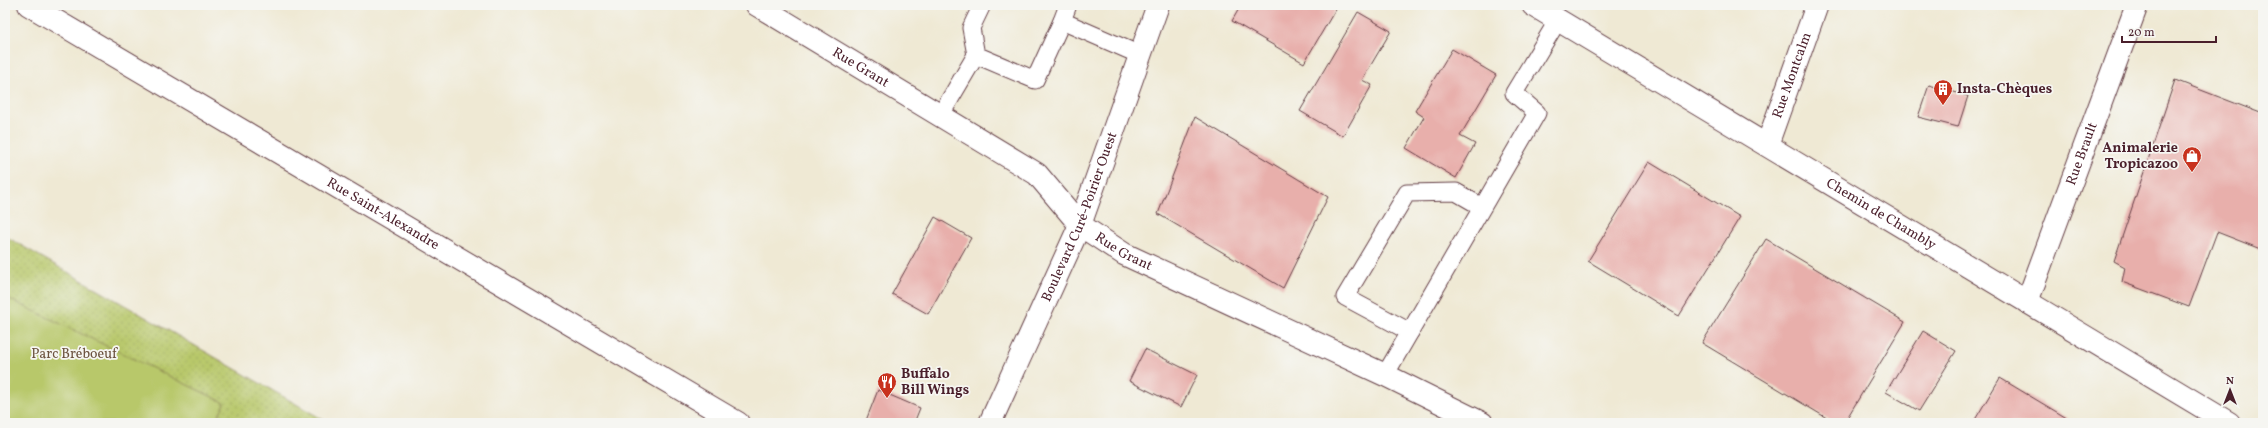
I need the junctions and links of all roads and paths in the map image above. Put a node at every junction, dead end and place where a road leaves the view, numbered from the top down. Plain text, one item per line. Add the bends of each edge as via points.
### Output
1 (29, 5) edge
2 (757, 5) edge
3 (982, 5) edge
4 (1068, 5) edge
5 (1158, 5) edge
6 (1533, 5) edge
7 (1817, 5) edge
8 (2137, 5) edge
9 (1558, 20) junction
10 (1062, 21) junction
11 (976, 55) junction
12 (1140, 55) junction
13 (940, 116) junction
14 (1767, 146) junction
15 (1482, 207) junction
16 (1080, 224) junction
17 (2027, 302) junction
18 (1410, 332) junction
19 (1385, 375) junction
20 (738, 423) edge
21 (990, 423) edge
22 (1482, 423) edge
23 (2229, 423) edge

1 - 20 street, Rue Saint-Alexandre
2 - 13 street, Rue Grant
3 - 11 lane via 971,28
4 - 10 lane
5 - 12 street, Boulevard Curé-Poirier Ouest
6 - 9 street, Chemin de Chambly
7 - 14 street, Rue Montcalm
8 - 17 street, Rue Brault
9 - 14 street, Chemin de Chambly
9 - 15 lane via 1514,93 1537,113
10 - 11 lane via 1035,80
10 - 12 lane
11 - 13 lane
12 - 16 street, Boulevard Curé-Poirier Ouest
13 - 16 street, Rue Grant via 1037,174
14 - 17 street, Chemin de Chambly
15 - 18 lane
15 - 18 lane via 1456,192 1407,193 1345,297
16 - 19 street, Rue Grant via 1124,254
16 - 21 street, Boulevard Curé-Poirier Ouest
17 - 23 street, Chemin de Chambly
18 - 19 lane
19 - 22 street, Rue Grant

